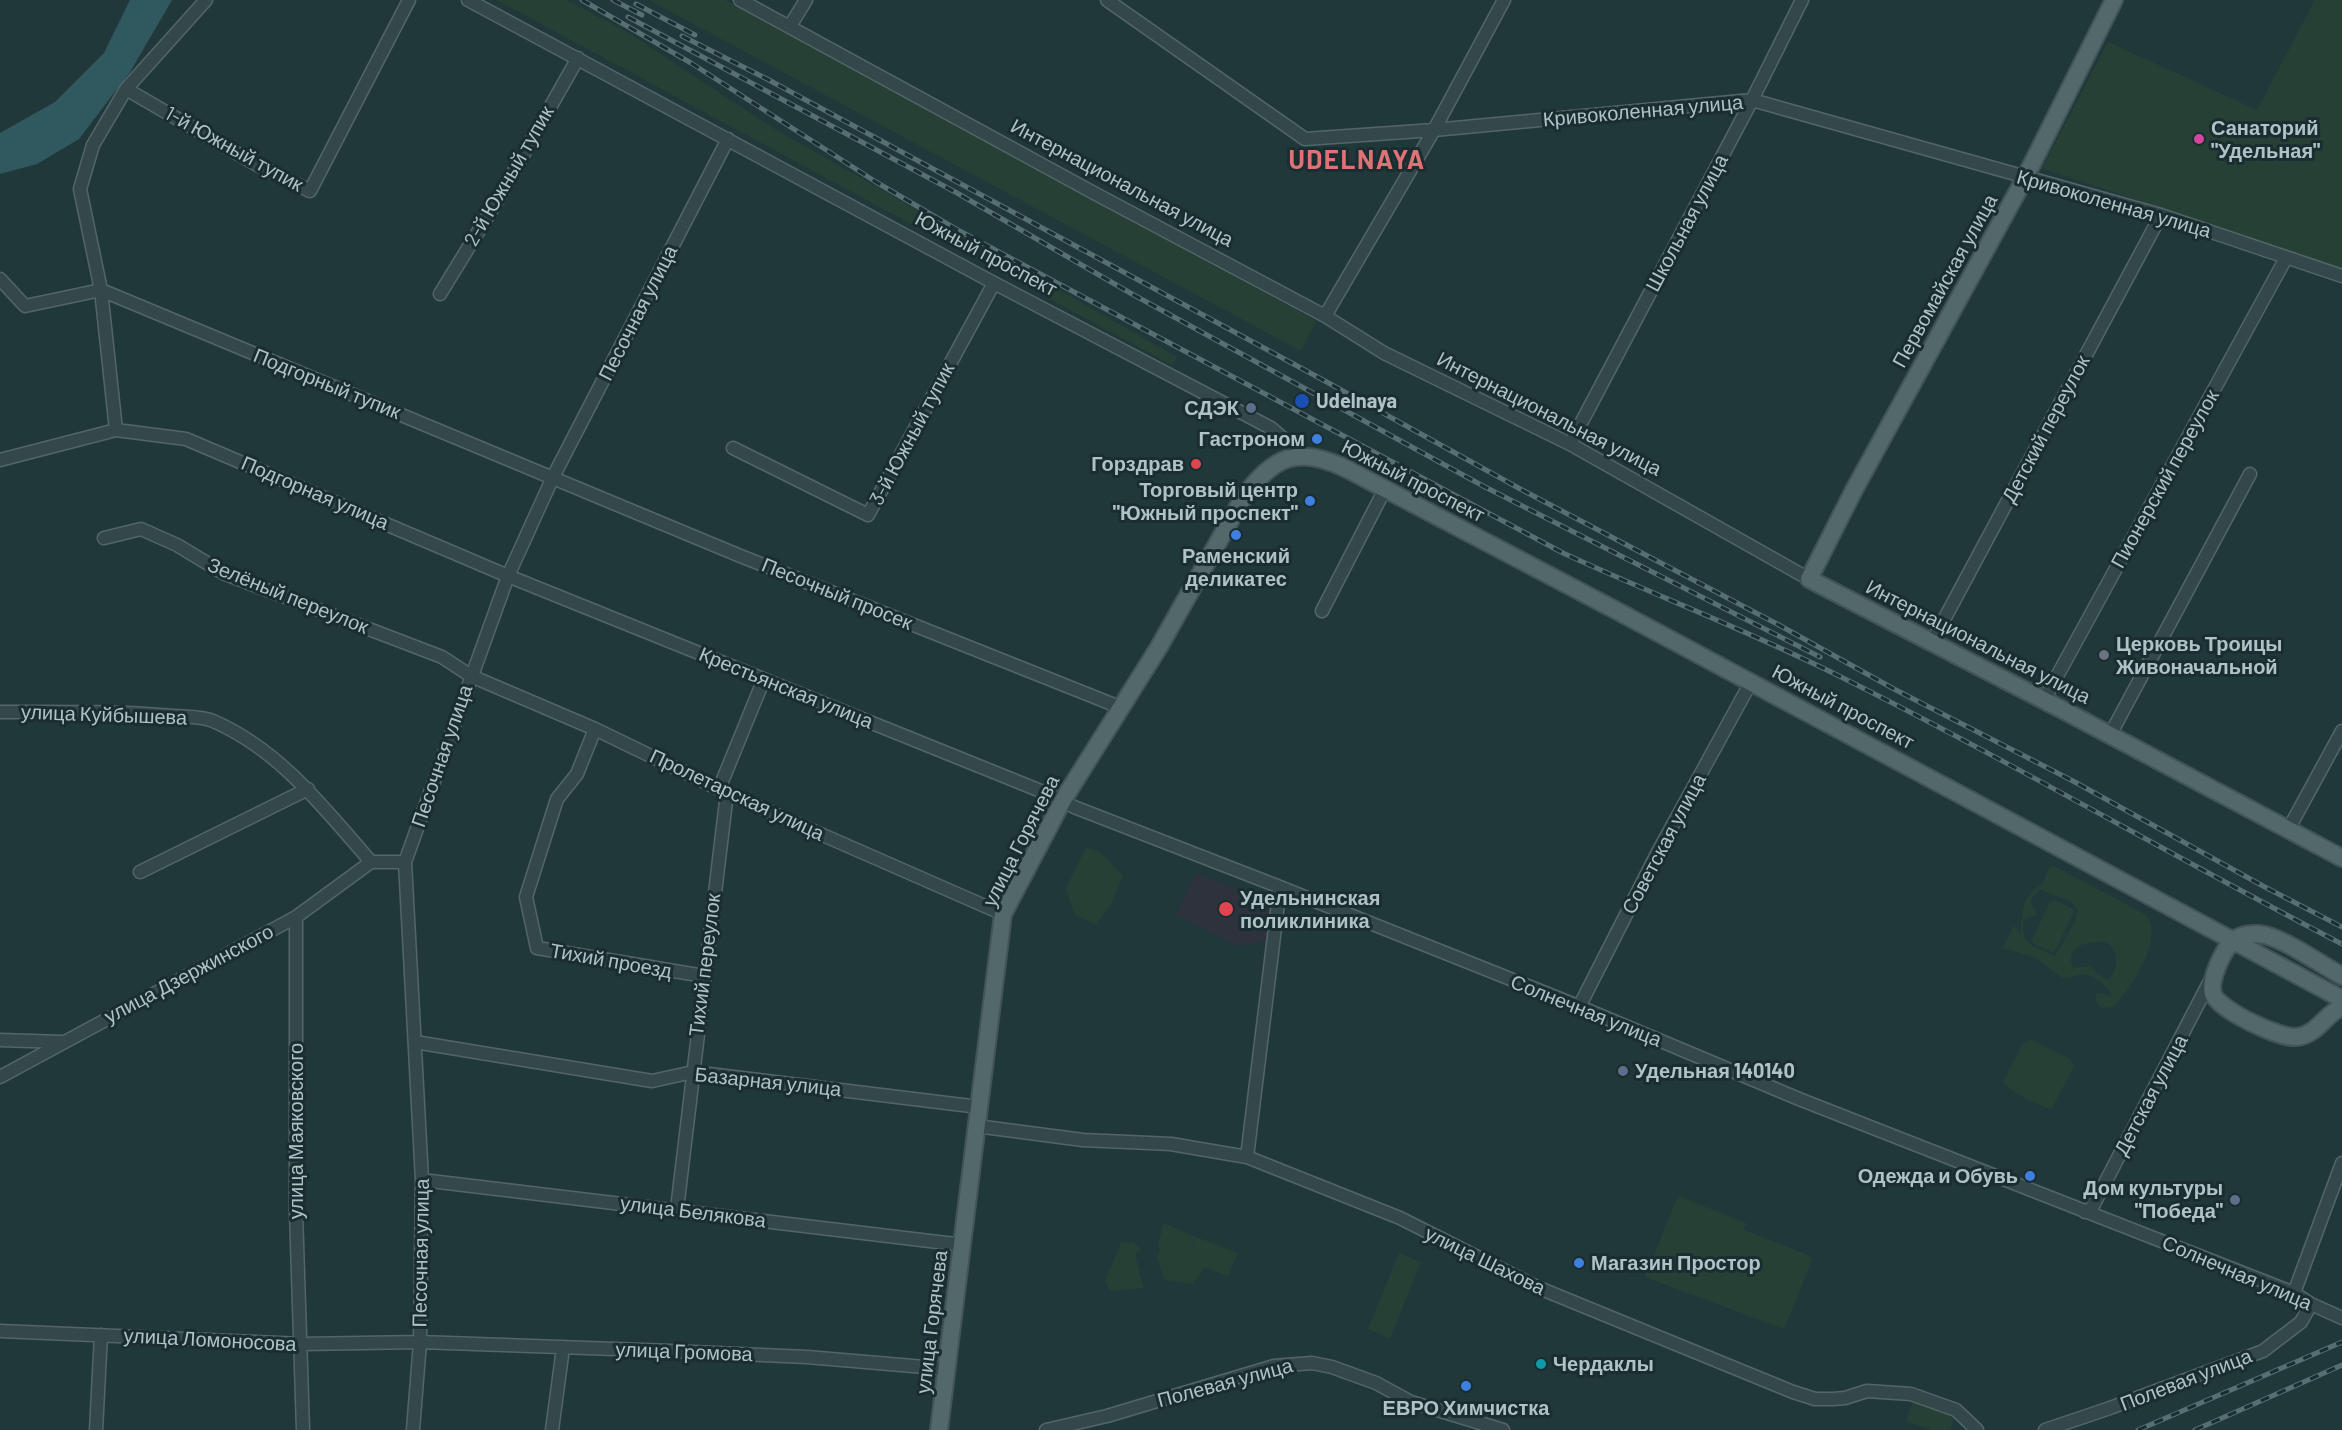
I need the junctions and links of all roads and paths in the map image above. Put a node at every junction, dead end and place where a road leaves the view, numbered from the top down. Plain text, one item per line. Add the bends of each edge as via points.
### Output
1 (206, 0) edge
2 (409, 0) edge
3 (468, 0) edge
4 (740, 0) edge
5 (806, 0) edge
6 (1107, 0) edge
7 (1504, 0) edge
8 (1802, 0) edge
9 (2114, 0) edge
10 (790, 26) junction
11 (578, 58) junction
12 (126, 89) junction
13 (1752, 100) junction
14 (1434, 130) junction
15 (728, 139) junction
16 (2025, 178) junction
17 (2161, 215) junction
18 (2286, 258) junction
19 (2342, 276) edge
20 (0, 279) edge
21 (994, 283) junction
22 (101, 290) junction
23 (440, 294) dead end
24 (1324, 316) junction
25 (116, 430) junction
26 (1570, 444) junction
27 (733, 448) dead end
28 (1303, 456) junction
29 (0, 460) edge
30 (2250, 474) dead end
31 (554, 477) junction
32 (1385, 489) junction
33 (104, 538) dead end
34 (508, 576) junction
35 (1809, 579) junction
36 (1322, 611) dead end
37 (1932, 642) junction
38 (471, 676) junction
39 (764, 679) junction
40 (1751, 682) junction
41 (2044, 700) junction
42 (1122, 708) junction
43 (0, 712) edge
44 (596, 729) junction
45 (2342, 731) edge
46 (2110, 735) junction
47 (308, 789) junction
48 (723, 791) junction
49 (1063, 800) junction
50 (2288, 830) junction
51 (2342, 858) edge
52 (371, 862) junction
53 (405, 862) junction
54 (140, 872) dead end
55 (1280, 887) junction
56 (1003, 914) junction
57 (296, 917) junction
58 (2233, 941) junction
59 (2213, 975) junction
60 (704, 976) junction
61 (2342, 976) edge
62 (2316, 985) junction
63 (2342, 999) edge
64 (1579, 1007) junction
65 (2342, 1007) edge
66 (2324, 1020) junction
67 (0, 1040) edge
68 (63, 1042) junction
69 (415, 1042) junction
70 (693, 1072) junction
71 (0, 1077) edge
72 (979, 1107) junction
73 (976, 1126) junction
74 (1247, 1157) junction
75 (2342, 1163) edge
76 (422, 1180) junction
77 (677, 1209) junction
78 (2085, 1212) junction
79 (963, 1245) junction
80 (2294, 1293) junction
81 (2311, 1304) junction
82 (2342, 1318) edge
83 (0, 1331) edge
84 (101, 1335) junction
85 (420, 1342) junction
86 (302, 1344) junction
87 (563, 1348) junction
88 (948, 1369) junction
89 (96, 1430) edge
90 (303, 1430) edge
91 (413, 1430) edge
92 (552, 1430) edge
93 (939, 1430) edge
94 (1046, 1430) edge
95 (1503, 1430) edge
96 (1977, 1430) edge
97 (2045, 1430) edge

1 - 12 street
2 - 12 street, 1-й Южный тупик via 310,191
3 - 11 street, Южный проспект
4 - 10 street, Интернациональная улица
5 - 10 street
6 - 14 street, Кривоколенная улица via 1305,139
7 - 14 street
8 - 13 street, Школьная улица
9 - 16 main road, Первомайская улица
10 - 24 street, Интернациональная улица
11 - 15 street, Южный проспект
11 - 23 street, 2-й Южный тупик
12 - 22 street via 93,145 80,189
13 - 14 street, Кривоколенная улица
13 - 16 street, Кривоколенная улица
13 - 26 street, Школьная улица
14 - 24 street
15 - 21 street, Южный проспект
15 - 31 street, Песочная улица
16 - 17 street, Кривоколенная улица
16 - 35 main road, Первомайская улица
17 - 18 street, Кривоколенная улица
17 - 37 street, Детский переулок
18 - 19 street, Кривоколенная улица
18 - 41 street, Пионерский переулок
20 - 22 street via 25,306
21 - 27 street, 3-й Южный тупик via 868,515
21 - 28 street, Южный проспект via 1271,428
22 - 25 street
22 - 31 street, Подгорный тупик
24 - 26 street, Интернациональная улица via 1384,353
25 - 29 street
25 - 34 street, Подгорная улица via 186,439
26 - 35 street, Интернациональная улица
28 - 32 main road, Южный проспект via 1330,460
28 - 42 main road, улица Горячева via 1273,466 1250,487
30 - 46 street
31 - 34 street, Песочная улица
31 - 42 street, Песочный просек
32 - 36 street
32 - 40 main road, Южный проспект
33 - 38 street, Зелёный переулок via 141,529 225,574 442,657
34 - 38 street, Песочная улица
34 - 39 street, Крестьянская улица
35 - 37 main road, Интернациональная улица
37 - 41 main road, Интернациональная улица
38 - 44 street, Пролетарская улица
38 - 53 street, Песочная улица
39 - 48 street, Тихий переулок
39 - 49 street, Крестьянская улица
40 - 58 main road, Южный проспект
40 - 64 street, Советская улица
41 - 46 main road, Интернациональная улица
42 - 49 main road, улица Горячева
43 - 47 street, улица Куйбышева via 121,712 211,720 261,747
44 - 48 street, Пролетарская улица
44 - 60 street, Тихий проезд via 577,774 557,799 526,897 537,948
45 - 50 street
46 - 50 main road, Интернациональная улица
47 - 52 street, улица Куйбышева
47 - 54 street
48 - 56 street, Пролетарская улица
48 - 60 street, Тихий переулок
49 - 55 street, Солнечная улица via 1082,811
49 - 56 main road, улица Горячева
50 - 51 main road, Интернациональная улица
52 - 53 street
52 - 57 street, улица Дзержинского
53 - 69 street, Песочная улица
55 - 64 street, Солнечная улица
55 - 74 street
56 - 72 main road, улица Горячева
57 - 68 street, улица Дзержинского
57 - 86 street, улица Маяковского via 296,1212
58 - 59 main road
58 - 61 main road via 2241,936 2264,935
58 - 62 main road, Южный проспект
59 - 66 main road via 2213,993 2222,1005 2271,1031 2297,1037 2309,1034
59 - 78 street, Детская улица via 2092,1208
60 - 70 street, Тихий переулок
62 - 63 main road, Южный проспект
62 - 66 main road via 2325,1001
64 - 78 street, Солнечная улица
65 - 66 main road
67 - 68 street
68 - 71 street, улица Дзержинского
69 - 70 street, Базарная улица via 652,1081
69 - 76 street, Песочная улица
70 - 72 street, Базарная улица
70 - 77 street, Тихий переулок
72 - 73 main road, улица Горячева
73 - 74 street, улица Шахова via 1083,1140 1171,1144
73 - 79 main road, улица Горячева
74 - 96 street, улица Шахова via 1400,1218 1539,1288 1793,1392 1815,1399 1845,1398 1868,1391 1911,1395 1956,1410
75 - 80 street
76 - 77 street, улица Белякова
76 - 85 street, Песочная улица
77 - 79 street, улица Белякова
78 - 80 street, Солнечная улица
79 - 88 main road, улица Горячева
80 - 81 street, Солнечная улица
81 - 82 street, Солнечная улица
81 - 97 street, Полевая улица via 2301,1322 2263,1351
83 - 84 street, улица Ломоносова
84 - 86 street, улица Ломоносова
84 - 89 street
85 - 86 street, улица Ломоносова
85 - 87 street, улица Громова
85 - 91 street, Песочная улица
86 - 90 street, улица Маяковского
87 - 88 street, улица Громова via 807,1357
87 - 92 street
88 - 93 main road, улица Горячева
94 - 95 street, Полевая улица via 1107,1416 1274,1366 1312,1363 1376,1383 1411,1402

